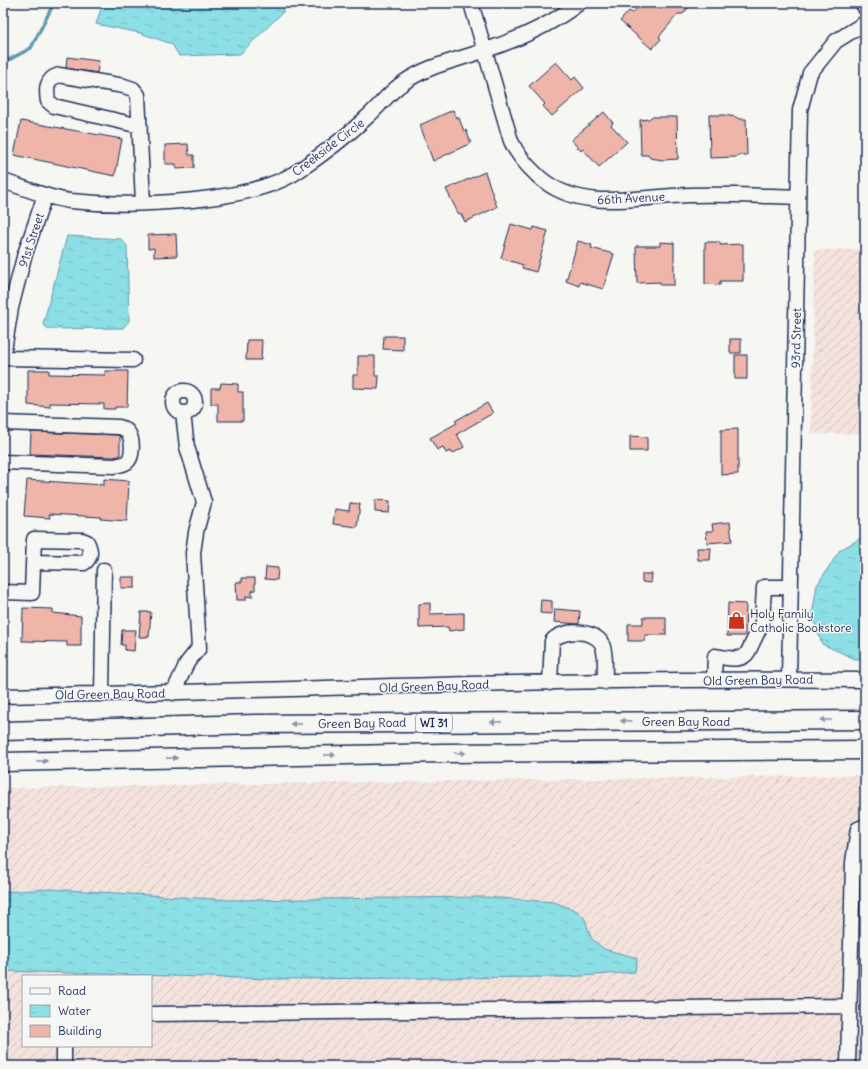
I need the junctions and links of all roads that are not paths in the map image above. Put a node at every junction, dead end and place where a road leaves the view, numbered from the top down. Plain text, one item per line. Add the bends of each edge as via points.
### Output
1 (471, 3) edge
2 (579, 3) edge
3 (863, 3) edge
4 (865, 8) edge
5 (865, 23) edge
6 (485, 51) junction
7 (140, 126) junction
8 (3, 181) edge
9 (45, 196) junction
10 (798, 197) junction
11 (142, 204) junction
12 (3, 357) edge
13 (133, 360) dead end
14 (183, 413) dead end
15 (3, 423) edge
16 (3, 462) edge
17 (34, 562) dead end
18 (104, 570) dead end
19 (791, 587) junction
20 (3, 592) edge
21 (790, 679) junction
22 (714, 680) junction
23 (865, 680) edge
24 (605, 682) junction
25 (550, 683) junction
26 (173, 693) junction
27 (102, 694) junction
28 (3, 696) edge
29 (865, 720) edge
30 (3, 731) edge
31 (865, 750) edge
32 (3, 762) edge
33 (865, 826) edge
34 (850, 1006) junction
35 (152, 1014) edge
36 (64, 1047) edge
37 (64, 1066) edge
38 (848, 1066) edge

1 - 6 street, 66th Avenue
2 - 6 street, Creekside Circle via 537,30
3 - 4 street
5 - 10 street, 93rd Street via 836,41 810,73 800,110
6 - 10 street, 66th Avenue via 515,150 549,186 581,199 598,200 691,195
6 - 11 street, Creekside Circle via 437,65 402,83 366,119 298,172 272,184 219,197
7 - 7 street via 138,95 133,89 59,75 49,81 48,100 54,106
7 - 11 street
8 - 9 street, Creekside Circle
9 - 11 street, Creekside Circle via 69,201
9 - 12 street, 91st Street via 17,286
10 - 19 street, 93rd Street
12 - 13 street
14 - 26 street via 187,447 204,502 193,554 199,648 187,663
15 - 16 street via 119,427 130,434 131,444 130,457 126,462 114,466
17 - 20 street via 32,593
18 - 27 street
19 - 21 street, 93rd Street
19 - 22 street via 764,587 762,623 746,656 715,656
21 - 22 street, Old Green Bay Road
21 - 23 street, Old Green Bay Road
22 - 24 street, Old Green Bay Road
24 - 25 street, Old Green Bay Road
24 - 25 street via 604,650 600,640 590,635 566,632 555,636 552,641
25 - 26 street, Old Green Bay Road
26 - 27 street, Old Green Bay Road
27 - 28 street, Old Green Bay Road
29 -> 30 main road, Green Bay Road / WI 31 via 254,724
32 -> 31 main road via 435,753
33 - 34 street via 858,830 853,862
34 - 35 street
34 - 38 street
36 - 37 street

